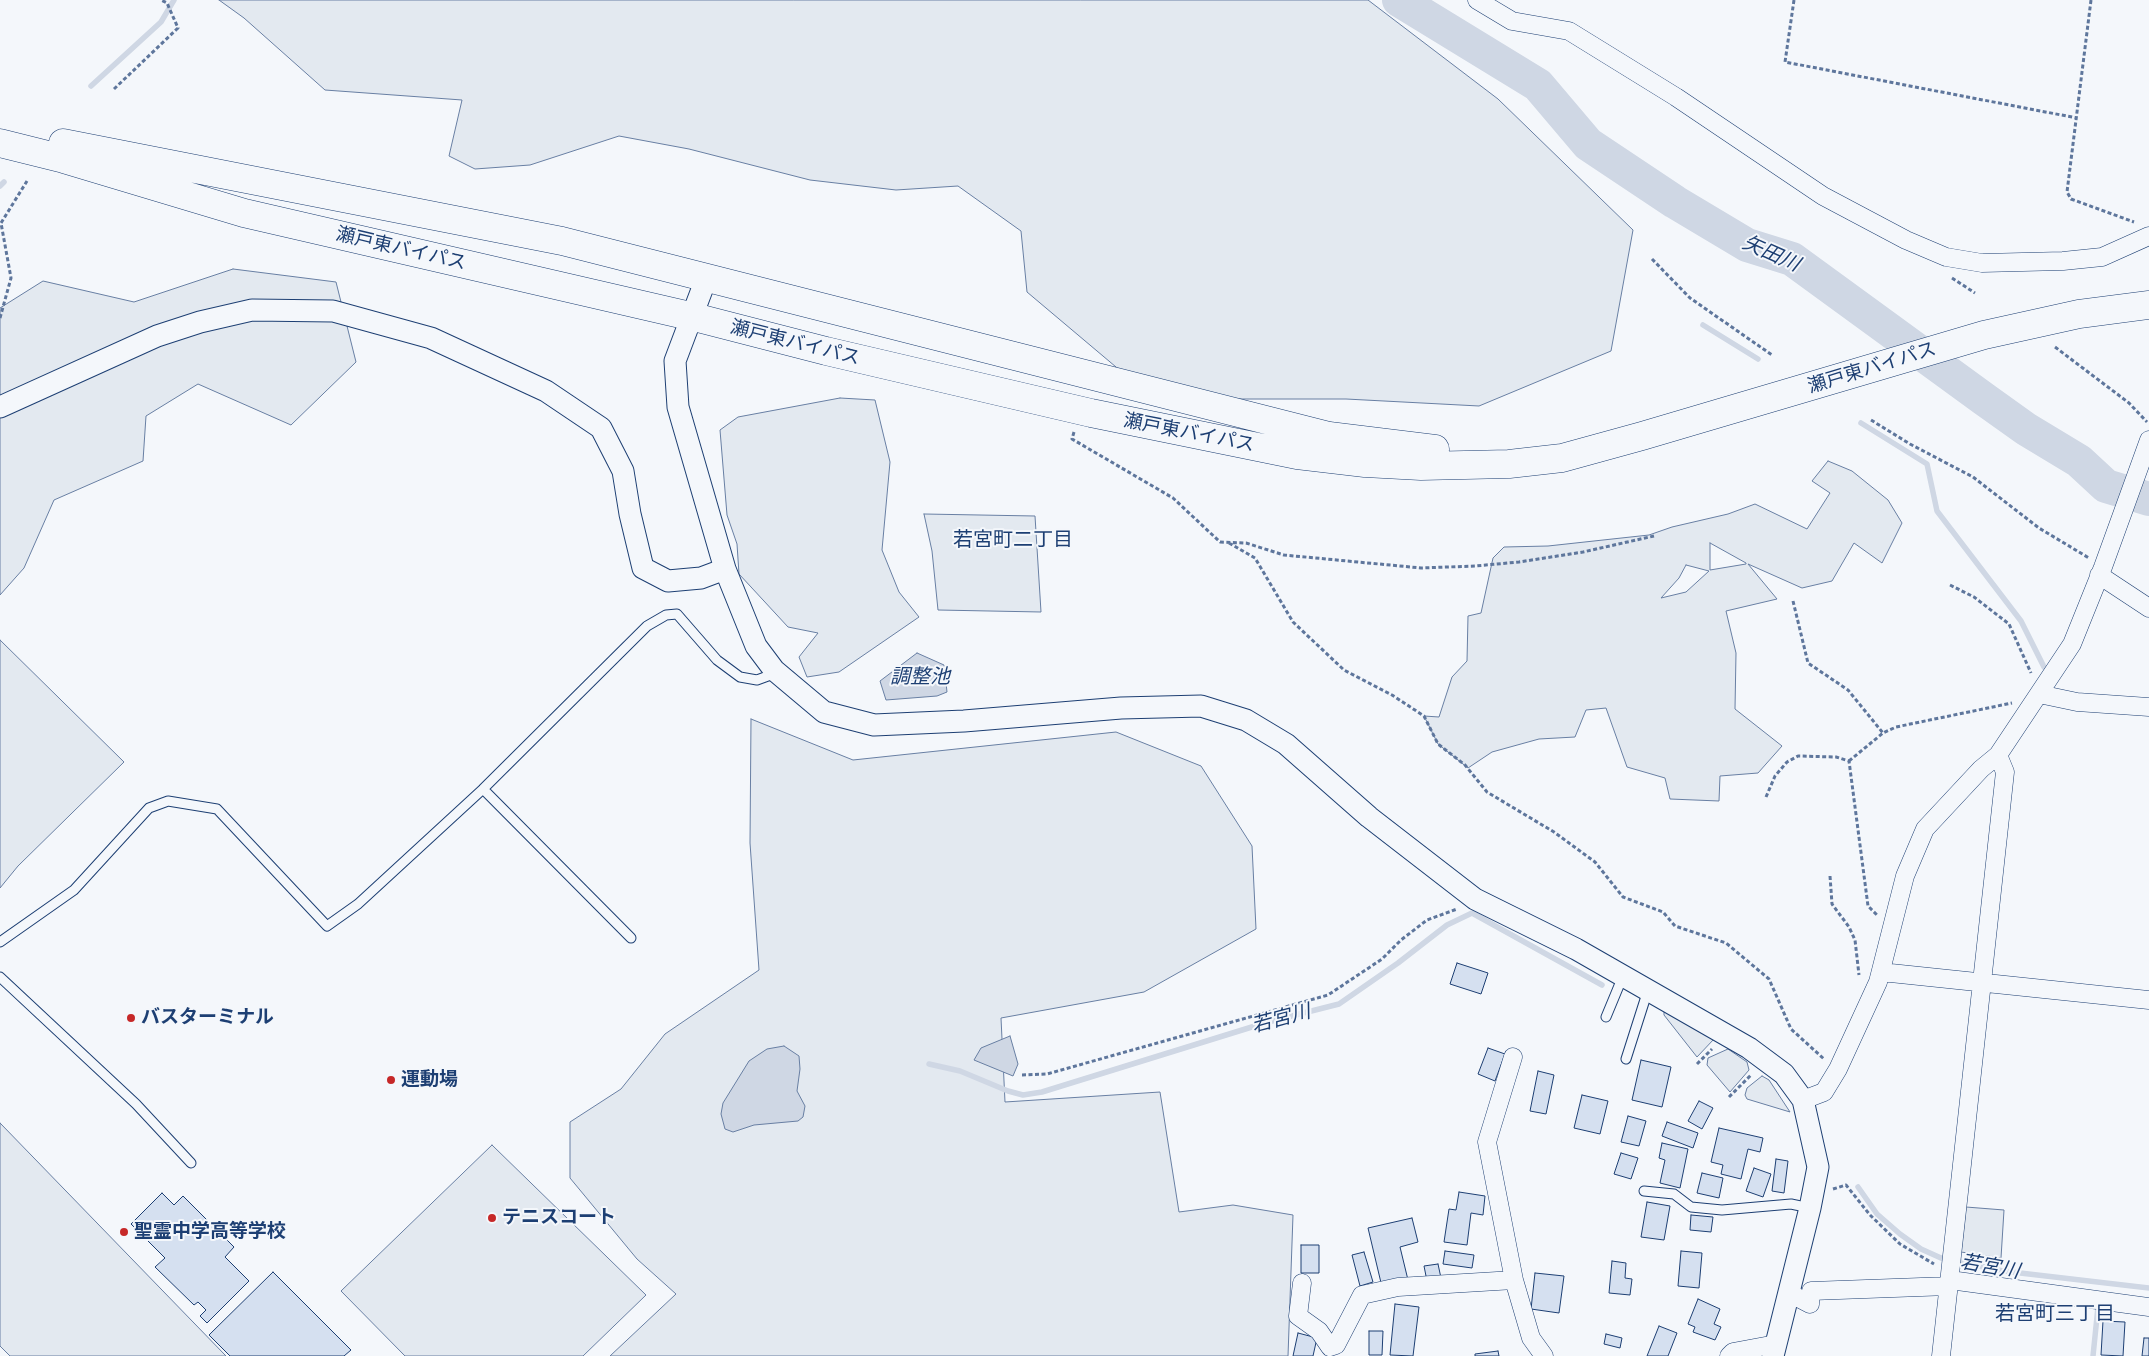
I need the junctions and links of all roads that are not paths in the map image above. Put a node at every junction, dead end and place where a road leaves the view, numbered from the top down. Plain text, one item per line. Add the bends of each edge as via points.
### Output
1 (1477, 0) edge
2 (0, 131) edge
3 (0, 143) edge
4 (2145, 230) edge
5 (706, 279) junction
6 (2149, 305) edge
7 (694, 317) junction
8 (0, 407) edge
9 (2149, 440) edge
10 (1599, 447) junction
11 (725, 569) junction
12 (2101, 571) junction
13 (2149, 608) edge
14 (777, 672) junction
15 (2035, 700) junction
16 (2149, 707) edge
17 (1998, 755) junction
18 (483, 789) junction
19 (631, 938) dead end
20 (0, 942) edge
21 (1881, 972) junction
22 (0, 976) edge
23 (1623, 976) junction
24 (1982, 981) junction
25 (1648, 990) junction
26 (2149, 1000) edge
27 (1606, 1017) dead end
28 (1512, 1057) dead end
29 (1626, 1059) dead end
30 (1804, 1100) junction
31 (191, 1163) dead end
32 (1644, 1191) dead end
33 (1810, 1208) junction
34 (1950, 1272) junction
35 (1514, 1280) junction
36 (1302, 1283) dead end
37 (1789, 1293) junction
38 (2149, 1307) edge
39 (1774, 1350) edge
40 (1544, 1356) edge
41 (1728, 1356) edge
42 (1941, 1356) edge

1 - 4 street via 1512,21 1569,31 1676,97 1823,196 1906,240 1946,257 2011,264 2102,257
2 - 5 highway, 瀬戸東バイパス via 562,241
3 - 7 highway, 瀬戸東バイパス via 244,213
5 - 7 street
5 - 10 highway, 瀬戸東バイパス via 1329,436 1430,449
6 - 10 highway, 瀬戸東バイパス via 2079,314 1984,335
7 - 10 highway, 瀬戸東バイパス via 1078,410 1297,455 1421,466 1509,464 1562,458
7 - 11 street via 675,361 678,406
8 - 11 street via 157,336 200,322 252,310 334,311 431,338 546,391 601,428 623,471 643,568 668,581 701,578
9 - 12 street
11 - 14 street via 756,646
12 - 13 street
12 - 15 street via 2072,644
14 - 18 lane via 757,680 740,677 717,660 677,614 666,615 647,626
14 - 23 street via 824,712 874,725 1121,708 1201,706 1246,720 1286,744 1369,817 1475,899
15 - 16 street
15 - 17 street
17 - 21 street via 1925,829 1905,876
17 - 24 street via 2005,772
18 - 19 lane
18 - 20 lane via 358,904 327,926 217,808 168,801 149,808 74,890
21 - 24 street
21 - 30 street via 1838,1069 1824,1092
22 - 31 lane via 136,1104
23 - 25 street
23 - 27 lane
24 - 26 street
24 - 34 street
25 - 29 lane
25 - 30 street via 1749,1048 1784,1074
28 - 35 street via 1487,1142
30 - 33 street via 1818,1167
32 - 33 lane via 1674,1194 1691,1207 1722,1210 1791,1204
33 - 37 street
34 - 37 street via 1811,1291 1810,1304
34 - 38 street
34 - 42 street
35 - 36 street via 1398,1287 1362,1295 1336,1345 1330,1347 1319,1331 1298,1316
35 - 40 street via 1531,1338
37 - 39 street
39 - 41 street via 1733,1352

